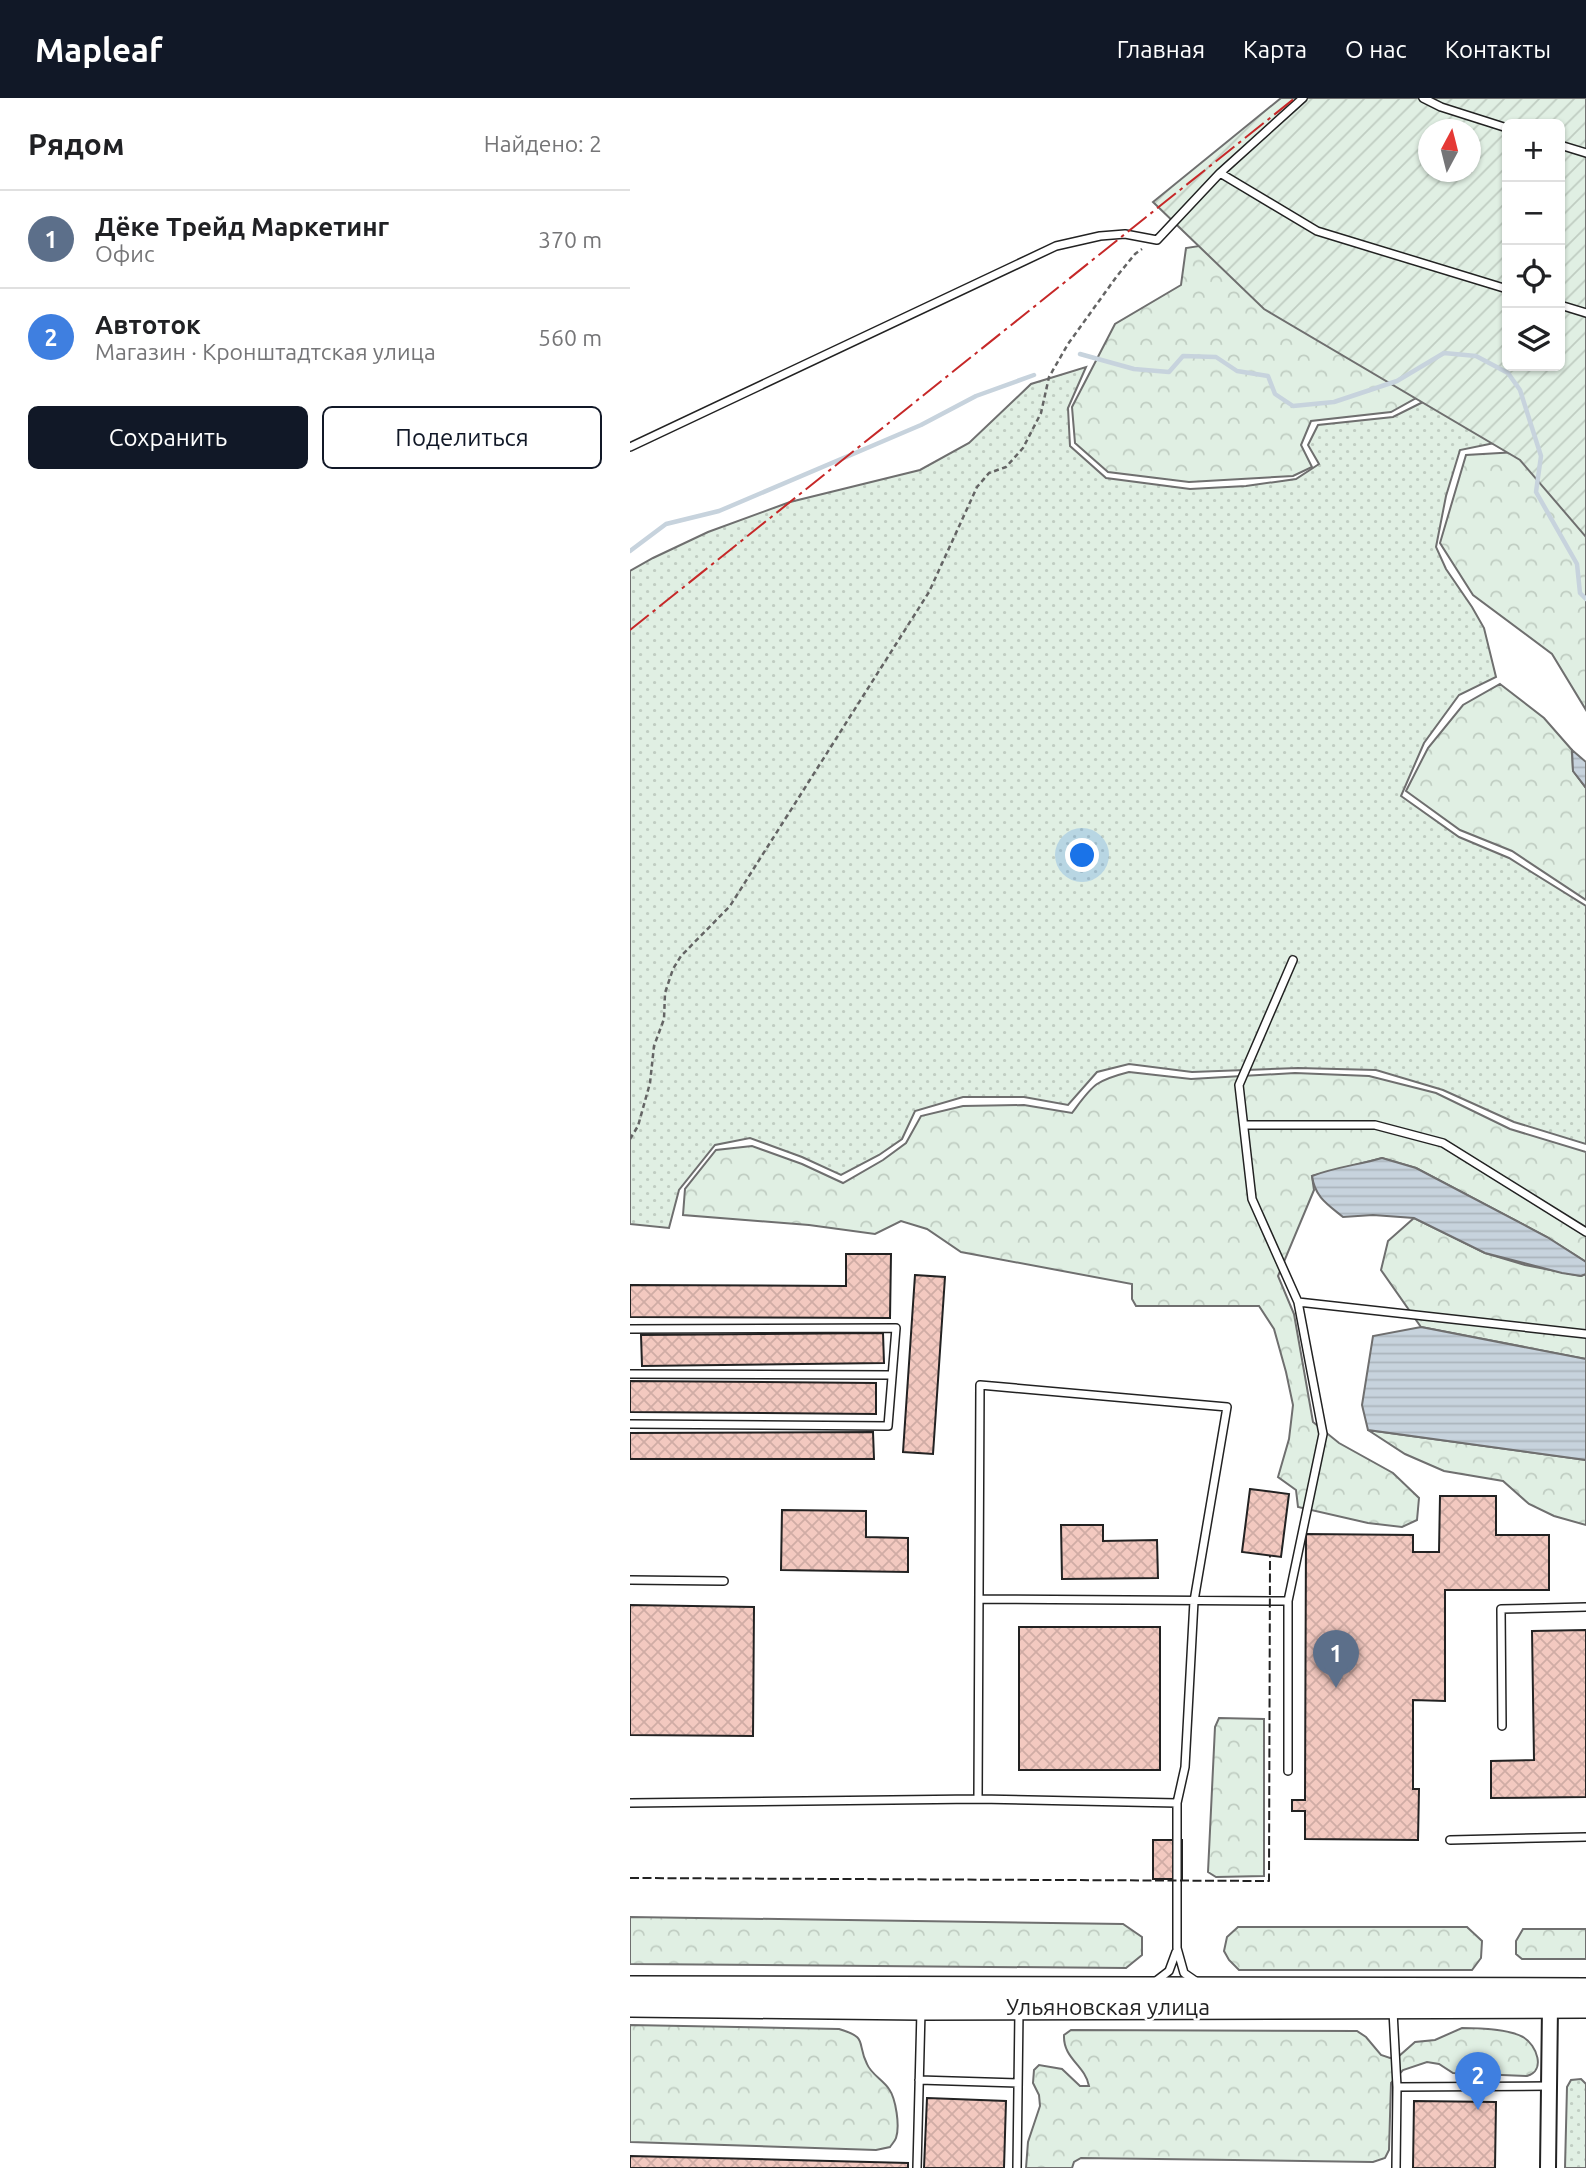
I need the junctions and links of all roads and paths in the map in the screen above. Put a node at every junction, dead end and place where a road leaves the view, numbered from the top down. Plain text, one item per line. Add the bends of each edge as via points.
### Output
1 (1303, 98) edge
2 (1423, 98) edge
3 (1502, 126) edge
4 (1565, 147) edge
5 (1586, 153) edge
6 (1220, 173) junction
7 (1157, 240) junction
8 (1502, 287) edge
9 (1565, 307) edge
10 (1586, 313) edge
11 (630, 447) edge
12 (1293, 960) dead end
13 (1244, 1125) junction
14 (630, 1139) edge
15 (1586, 1232) edge
16 (1298, 1302) junction
17 (631, 1329) edge
18 (1586, 1334) edge
19 (630, 1339) edge
20 (630, 1374) edge
21 (891, 1375) junction
22 (630, 1424) edge
23 (630, 1580) edge
24 (723, 1581) dead end
25 (979, 1599) junction
26 (1194, 1601) junction
27 (1288, 1601) junction
28 (1586, 1607) edge
29 (1502, 1726) dead end
30 (1288, 1771) dead end
31 (978, 1799) junction
32 (630, 1803) edge
33 (1177, 1803) junction
34 (1586, 1837) edge
35 (1450, 1840) dead end
36 (1177, 1948) junction
37 (630, 1988) edge
38 (1132, 1990) junction
39 (1223, 1990) junction
40 (1586, 1990) edge
41 (1550, 1998) junction
42 (630, 2005) edge
43 (1586, 2006) edge
44 (1393, 2007) junction
45 (921, 2008) junction
46 (1019, 2008) junction
47 (919, 2080) junction
48 (1018, 2083) junction
49 (1549, 2086) junction
50 (1397, 2087) junction
51 (917, 2168) edge
52 (1017, 2168) edge
53 (1396, 2168) edge
54 (1548, 2168) edge

1 - 6 lane
2 - 3 lane
4 - 5 lane
6 - 7 lane
6 - 8 lane via 1317,231
7 - 11 lane via 1125,234 1056,246
7 - 14 path via 1135,254 1116,276 1068,344 1049,377 1041,413 1023,448 977,487 929,592 730,906 681,956 665,993 650,1083
9 - 10 lane
12 - 13 lane via 1239,1084
13 - 15 lane via 1375,1125 1443,1143
13 - 16 lane via 1252,1199
16 - 18 lane
16 - 27 lane via 1323,1434
17 - 19 lane
17 - 21 lane via 896,1328
20 - 21 lane
21 - 22 lane via 888,1426
23 - 24 lane
25 - 26 lane
25 - 26 lane via 980,1385 1227,1407
25 - 31 lane
26 - 27 lane
26 - 33 lane via 1185,1767
27 - 30 lane
28 - 29 lane via 1501,1609
31 - 32 lane
31 - 33 lane
33 - 36 lane
34 - 35 lane
36 - 38 lane via 1169,1971
36 - 39 lane via 1190,1979
37 - 38 highway, Ульяновская улица
38 - 39 highway, Ульяновская улица
39 - 41 highway, Ульяновская улица
40 - 41 highway, Ульяновская улица
41 - 43 highway, Ульяновская улица
41 - 44 highway, Ульяновская улица
41 - 49 street
42 - 45 highway, Ульяновская улица
44 - 46 highway, Ульяновская улица
44 - 50 lane
45 - 46 highway, Ульяновская улица
45 - 47 lane
46 - 48 lane
47 - 48 lane
47 - 51 lane
48 - 52 lane
49 - 50 lane
49 - 54 street
50 - 53 lane

